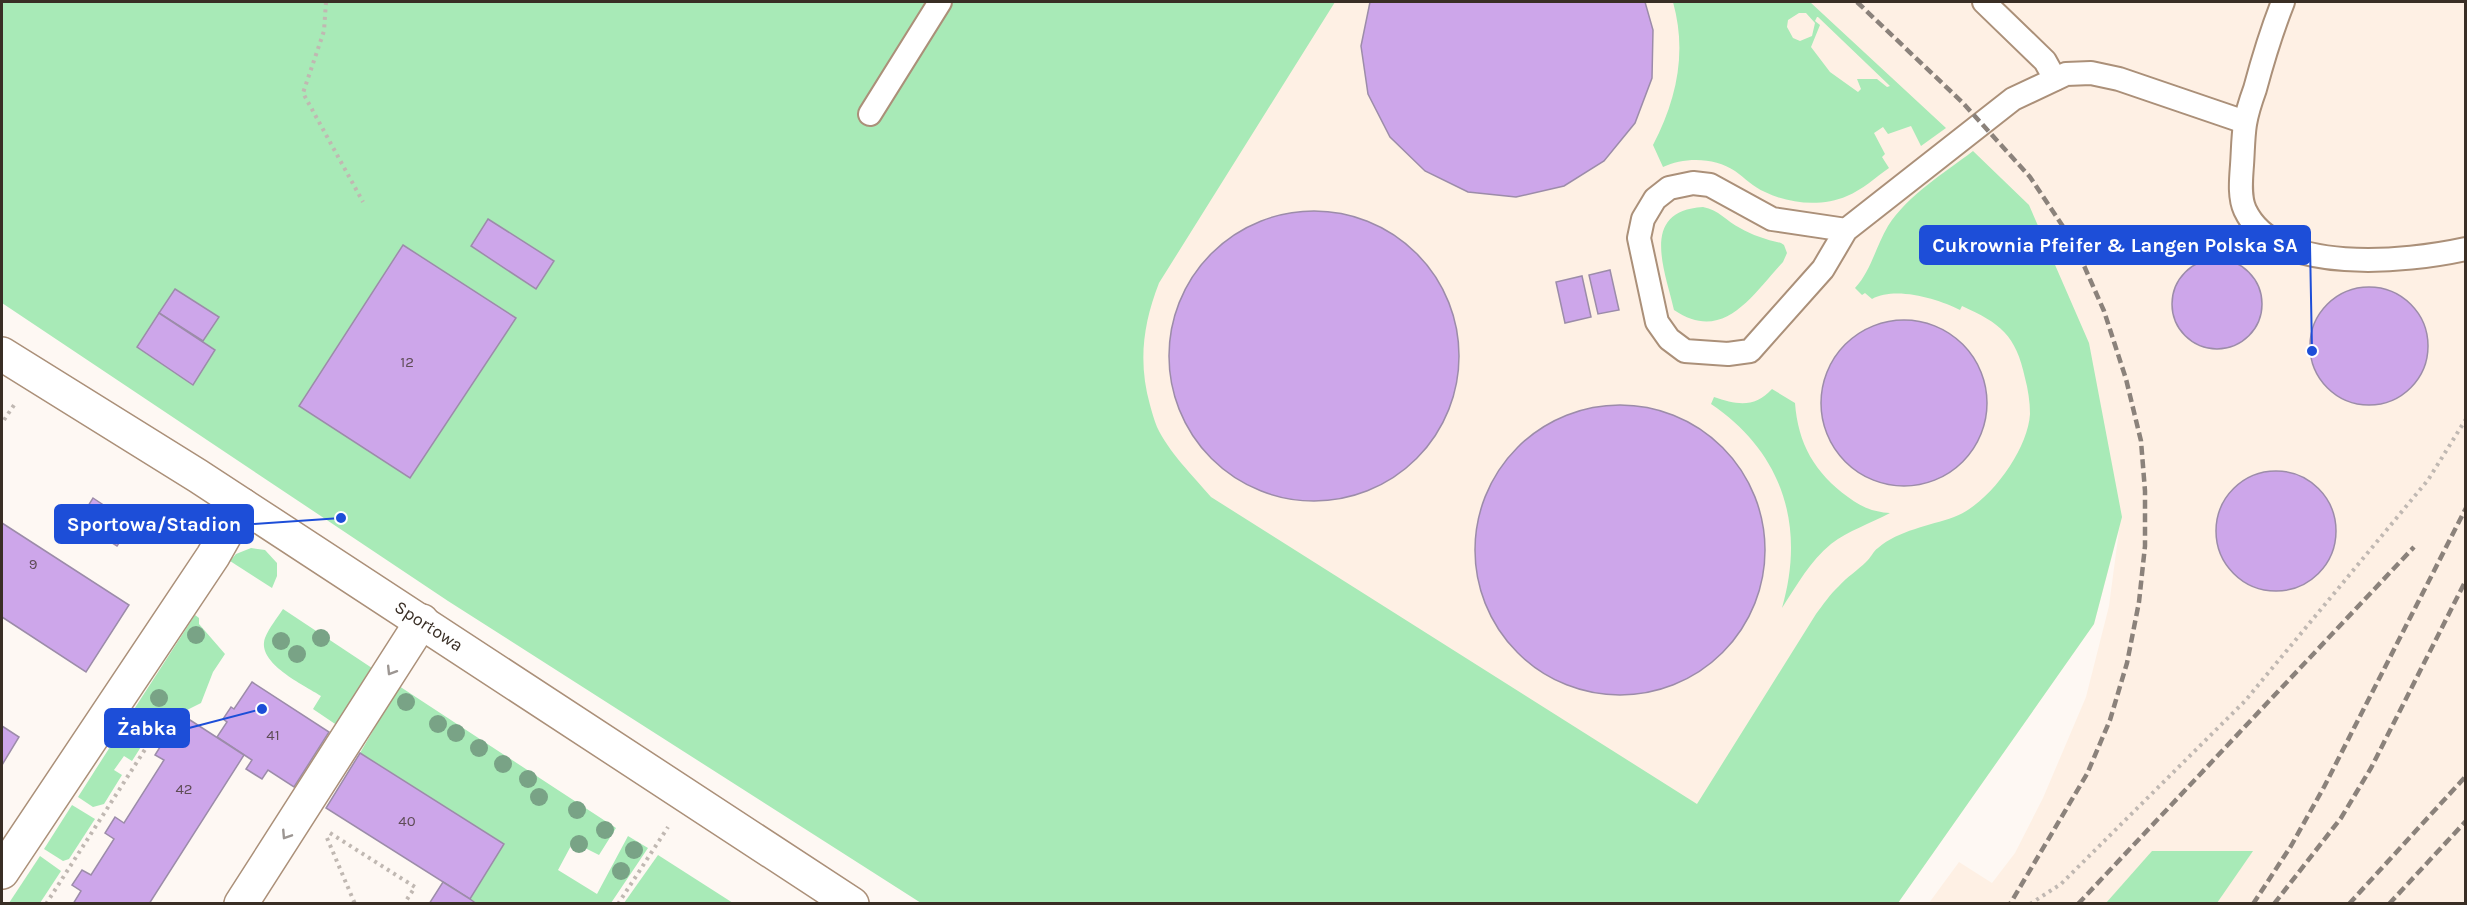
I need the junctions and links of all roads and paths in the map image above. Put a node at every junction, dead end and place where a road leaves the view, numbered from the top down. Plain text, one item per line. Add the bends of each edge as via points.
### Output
1 (326, 2) edge
2 (940, 2) edge
3 (1984, 2) edge
4 (2283, 2) edge
5 (2055, 79) junction
6 (870, 114) dead end
7 (2245, 122) junction
8 (363, 202) dead end
9 (1846, 230) junction
10 (2466, 249) edge
11 (2, 354) edge
12 (15, 403) dead end
13 (2466, 419) edge
14 (4, 420) dead end
15 (242, 505) junction
16 (422, 621) junction
17 (109, 712) junction
18 (688, 796) junction
19 (2, 870) edge
20 (46, 903) edge
21 (241, 903) edge
22 (355, 903) edge
23 (404, 903) edge
24 (618, 903) edge
25 (852, 903) edge
26 (2030, 903) edge

1 - 8 path via 324,31 303,93
2 - 6 lane
3 - 5 lane via 2045,61
4 - 7 lane
5 - 7 lane via 2066,74 2091,73 2119,79
5 - 9 lane via 2013,99
7 - 10 lane via 2241,184 2244,208 2256,228 2276,243 2350,260 2430,257
9 - 9 lane via 1772,219 1710,185 1693,183 1669,188 1643,219 1639,238 1657,322 1669,339 1685,351 1750,351 1823,269
11 - 15 street, Sportowa
12 - 14 path
13 - 26 path via 2428,480 2245,701 2061,884
15 - 16 street, Sportowa
15 - 17 street via 213,556
16 - 18 street, Sportowa
16 -> 21 street
17 - 19 street
17 - 20 path via 153,737
18 - 24 path
18 - 25 street, Sportowa
22 - 23 path via 324,829 415,887

